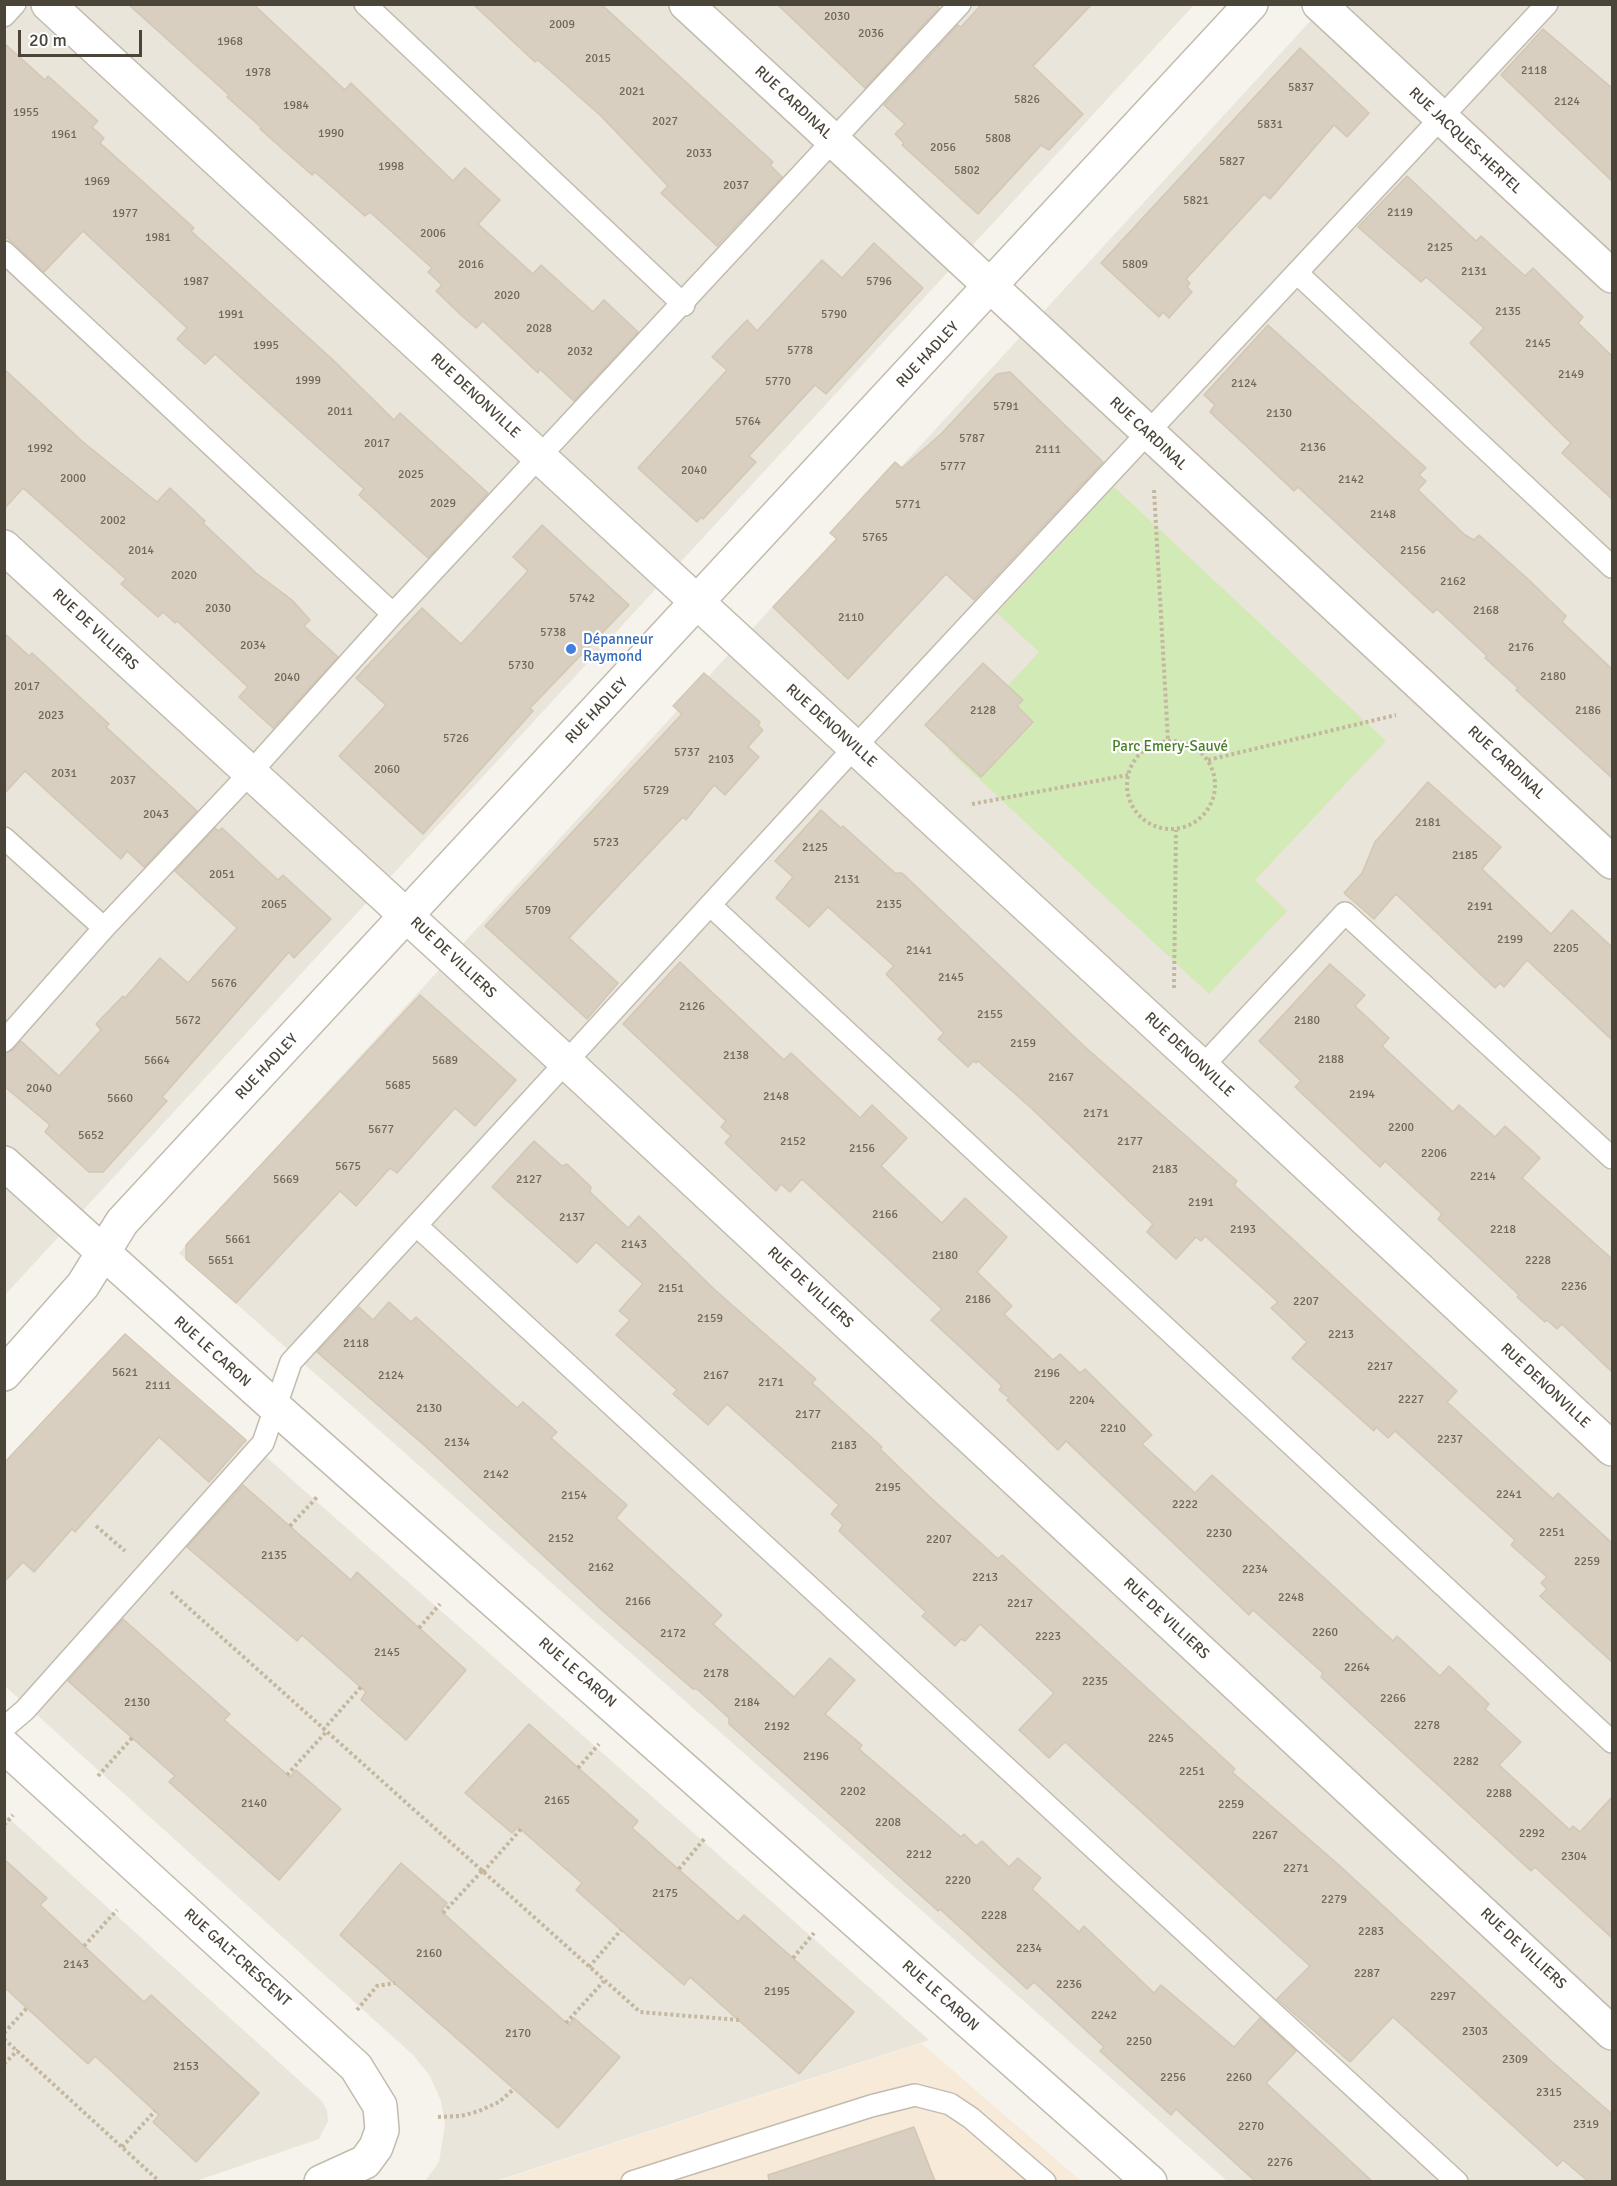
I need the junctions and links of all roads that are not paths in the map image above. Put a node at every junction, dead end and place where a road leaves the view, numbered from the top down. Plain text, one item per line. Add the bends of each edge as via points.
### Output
1 (15, 4) edge
2 (48, 4) edge
3 (365, 4) edge
4 (686, 4) edge
5 (960, 4) edge
6 (1251, 4) edge
7 (1318, 4) edge
8 (1547, 4) edge
9 (4, 16) edge
10 (1440, 118) junction
11 (833, 141) junction
12 (4, 252) edge
13 (1296, 273) junction
14 (1612, 276) edge
15 (990, 288) junction
16 (684, 305) junction
17 (1148, 434) junction
18 (541, 457) junction
19 (4, 547) edge
20 (1612, 567) edge
21 (697, 603) junction
22 (393, 614) junction
23 (854, 748) junction
24 (250, 773) junction
25 (4, 837) edge
26 (1612, 862) edge
27 (710, 905) junction
28 (407, 916) junction
29 (104, 928) junction
30 (4, 1041) edge
31 (566, 1062) junction
32 (1202, 1067) junction
33 (1612, 1158) edge
34 (4, 1163) edge
35 (417, 1226) junction
36 (104, 1253) junction
37 (4, 1374) edge
38 (274, 1407) junction
39 (1612, 1449) edge
40 (4, 1728) edge
41 (1612, 1742) edge
42 (4, 1746) edge
43 (1612, 2032) edge
44 (321, 2181) edge
45 (632, 2181) edge
46 (1045, 2181) edge
47 (1150, 2181) edge
48 (1457, 2181) edge

1 - 9 lane
2 - 18 street, RUE DENONVILLE
3 - 16 lane
4 - 11 street, RUE CARDINAL
5 - 11 lane
6 - 15 street, RUE HADLEY
7 - 10 street, RUE JACQUES-HERTEL
8 - 10 lane
10 - 13 lane
10 - 14 street, RUE JACQUES-HERTEL
11 - 15 street, RUE CARDINAL
11 - 16 lane
12 - 22 lane
13 - 17 lane
13 - 20 lane
15 - 17 street, RUE CARDINAL
15 - 21 street, RUE HADLEY
16 - 18 lane
17 - 23 lane
17 - 26 street, RUE CARDINAL
18 - 21 street, RUE DENONVILLE
18 - 22 lane
19 - 24 street, RUE DE VILLIERS
21 - 23 street, RUE DENONVILLE
21 - 28 street, RUE HADLEY
22 - 24 lane
23 - 27 lane
23 - 32 street, RUE DENONVILLE
24 - 28 street, RUE DE VILLIERS
24 - 29 lane
25 - 29 lane
27 - 31 lane
27 - 41 lane
28 - 31 street, RUE DE VILLIERS
28 - 36 street, RUE HADLEY via 122,1222
29 - 30 lane
31 - 35 lane
31 - 43 street, RUE DE VILLIERS
32 - 33 lane via 1345,913
32 - 39 street, RUE DENONVILLE
34 - 36 street, RUE LE CARON
35 - 38 lane via 291,1362
35 - 48 lane
36 - 37 street, RUE HADLEY via 83,1285
36 - 38 street, RUE LE CARON
38 - 40 lane via 263,1443 25,1710
38 - 47 street, RUE LE CARON
42 - 44 street, RUE GALT-CRESCENT via 356,2067 380,2106 382,2130 365,2162
45 - 46 lane via 871,2106 915,2096 950,2104

